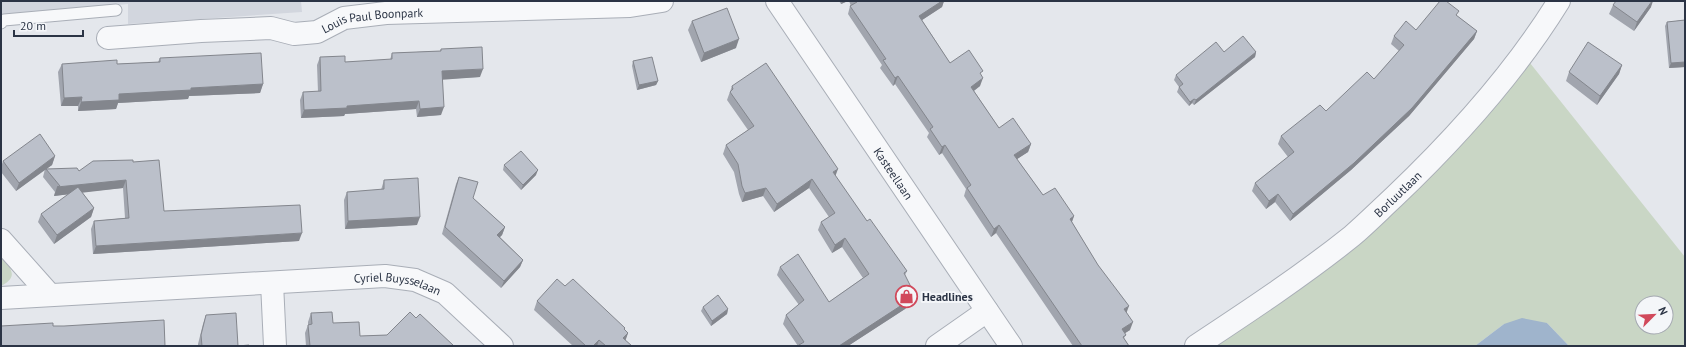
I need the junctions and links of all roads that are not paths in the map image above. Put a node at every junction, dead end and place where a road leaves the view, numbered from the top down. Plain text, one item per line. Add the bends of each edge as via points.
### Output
1 (662, 1) edge
2 (777, 1) edge
3 (1559, 1) edge
4 (116, 10) dead end
5 (1, 23) edge
6 (108, 38) dead end
7 (1, 240) edge
8 (272, 283) junction
9 (50, 295) junction
10 (1, 298) edge
11 (987, 311) junction
12 (275, 346) edge
13 (502, 346) edge
14 (937, 346) edge
15 (1011, 346) edge
16 (1196, 346) edge

1 - 6 street, Louis Paul Boonpark via 630,6 386,13 344,18 317,32 294,34 271,28
2 - 11 street, Kasteellaan
3 - 16 street, Borluutlaan via 1539,33 1483,106 1416,175 1352,235 1288,284
4 - 5 lane via 4,20
7 - 9 street
8 - 9 street, Cyriel Buysselaan
8 - 12 street
8 - 13 street, Cyriel Buysselaan via 385,276 415,280 444,293
9 - 10 street, Cyriel Buysselaan
11 - 14 street
11 - 15 street, Kasteellaan

